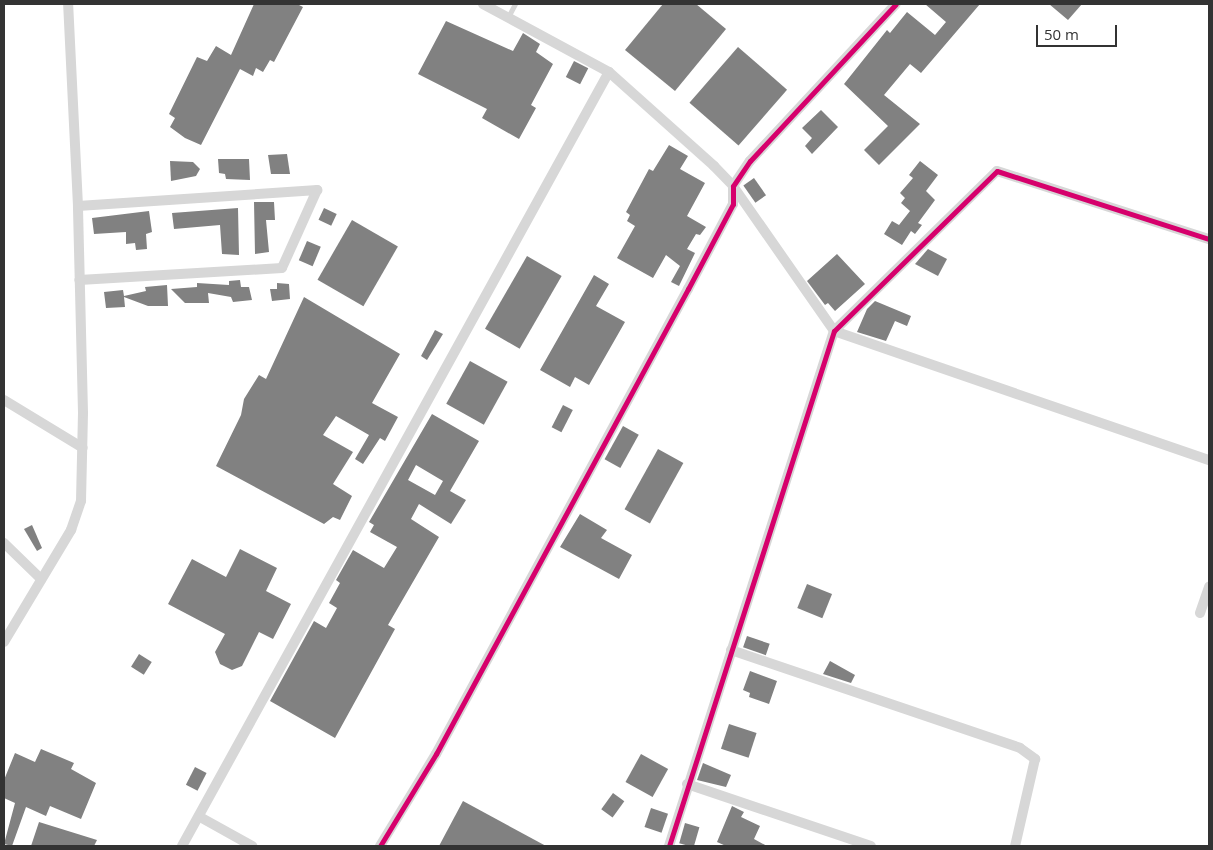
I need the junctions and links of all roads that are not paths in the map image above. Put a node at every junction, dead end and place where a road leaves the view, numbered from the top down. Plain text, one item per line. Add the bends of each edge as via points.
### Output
1 (68, 4) edge
2 (482, 4) edge
3 (515, 4) edge
4 (896, 4) edge
5 (508, 17) junction
6 (609, 72) junction
7 (733, 186) junction
8 (78, 206) junction
9 (1209, 239) edge
10 (79, 280) junction
11 (834, 331) junction
12 (4, 400) edge
13 (83, 448) junction
14 (1209, 460) edge
15 (4, 543) edge
16 (41, 579) junction
17 (1209, 587) edge
18 (1200, 613) dead end
19 (4, 642) edge
20 (730, 650) junction
21 (687, 784) junction
22 (200, 817) junction
23 (182, 846) edge
24 (252, 846) edge
25 (380, 846) edge
26 (669, 846) edge
27 (871, 846) edge
28 (1015, 846) edge

1 - 8 street
2 - 5 street
3 - 5 lane
4 - 7 street via 750,161
5 - 6 street
6 - 7 street
6 - 22 street
7 - 11 street
7 - 25 street via 733,204 688,289 436,754
8 - 10 street
8 - 10 street via 317,190 282,268
9 - 11 street via 997,171
10 - 13 street
11 - 14 street
11 - 20 street
12 - 13 street
13 - 16 street via 82,501 71,530
15 - 16 street
16 - 19 street
17 - 18 street
20 - 21 street
20 - 28 street via 1020,748 1035,759
21 - 26 street
21 - 27 street
22 - 23 street
22 - 24 street

